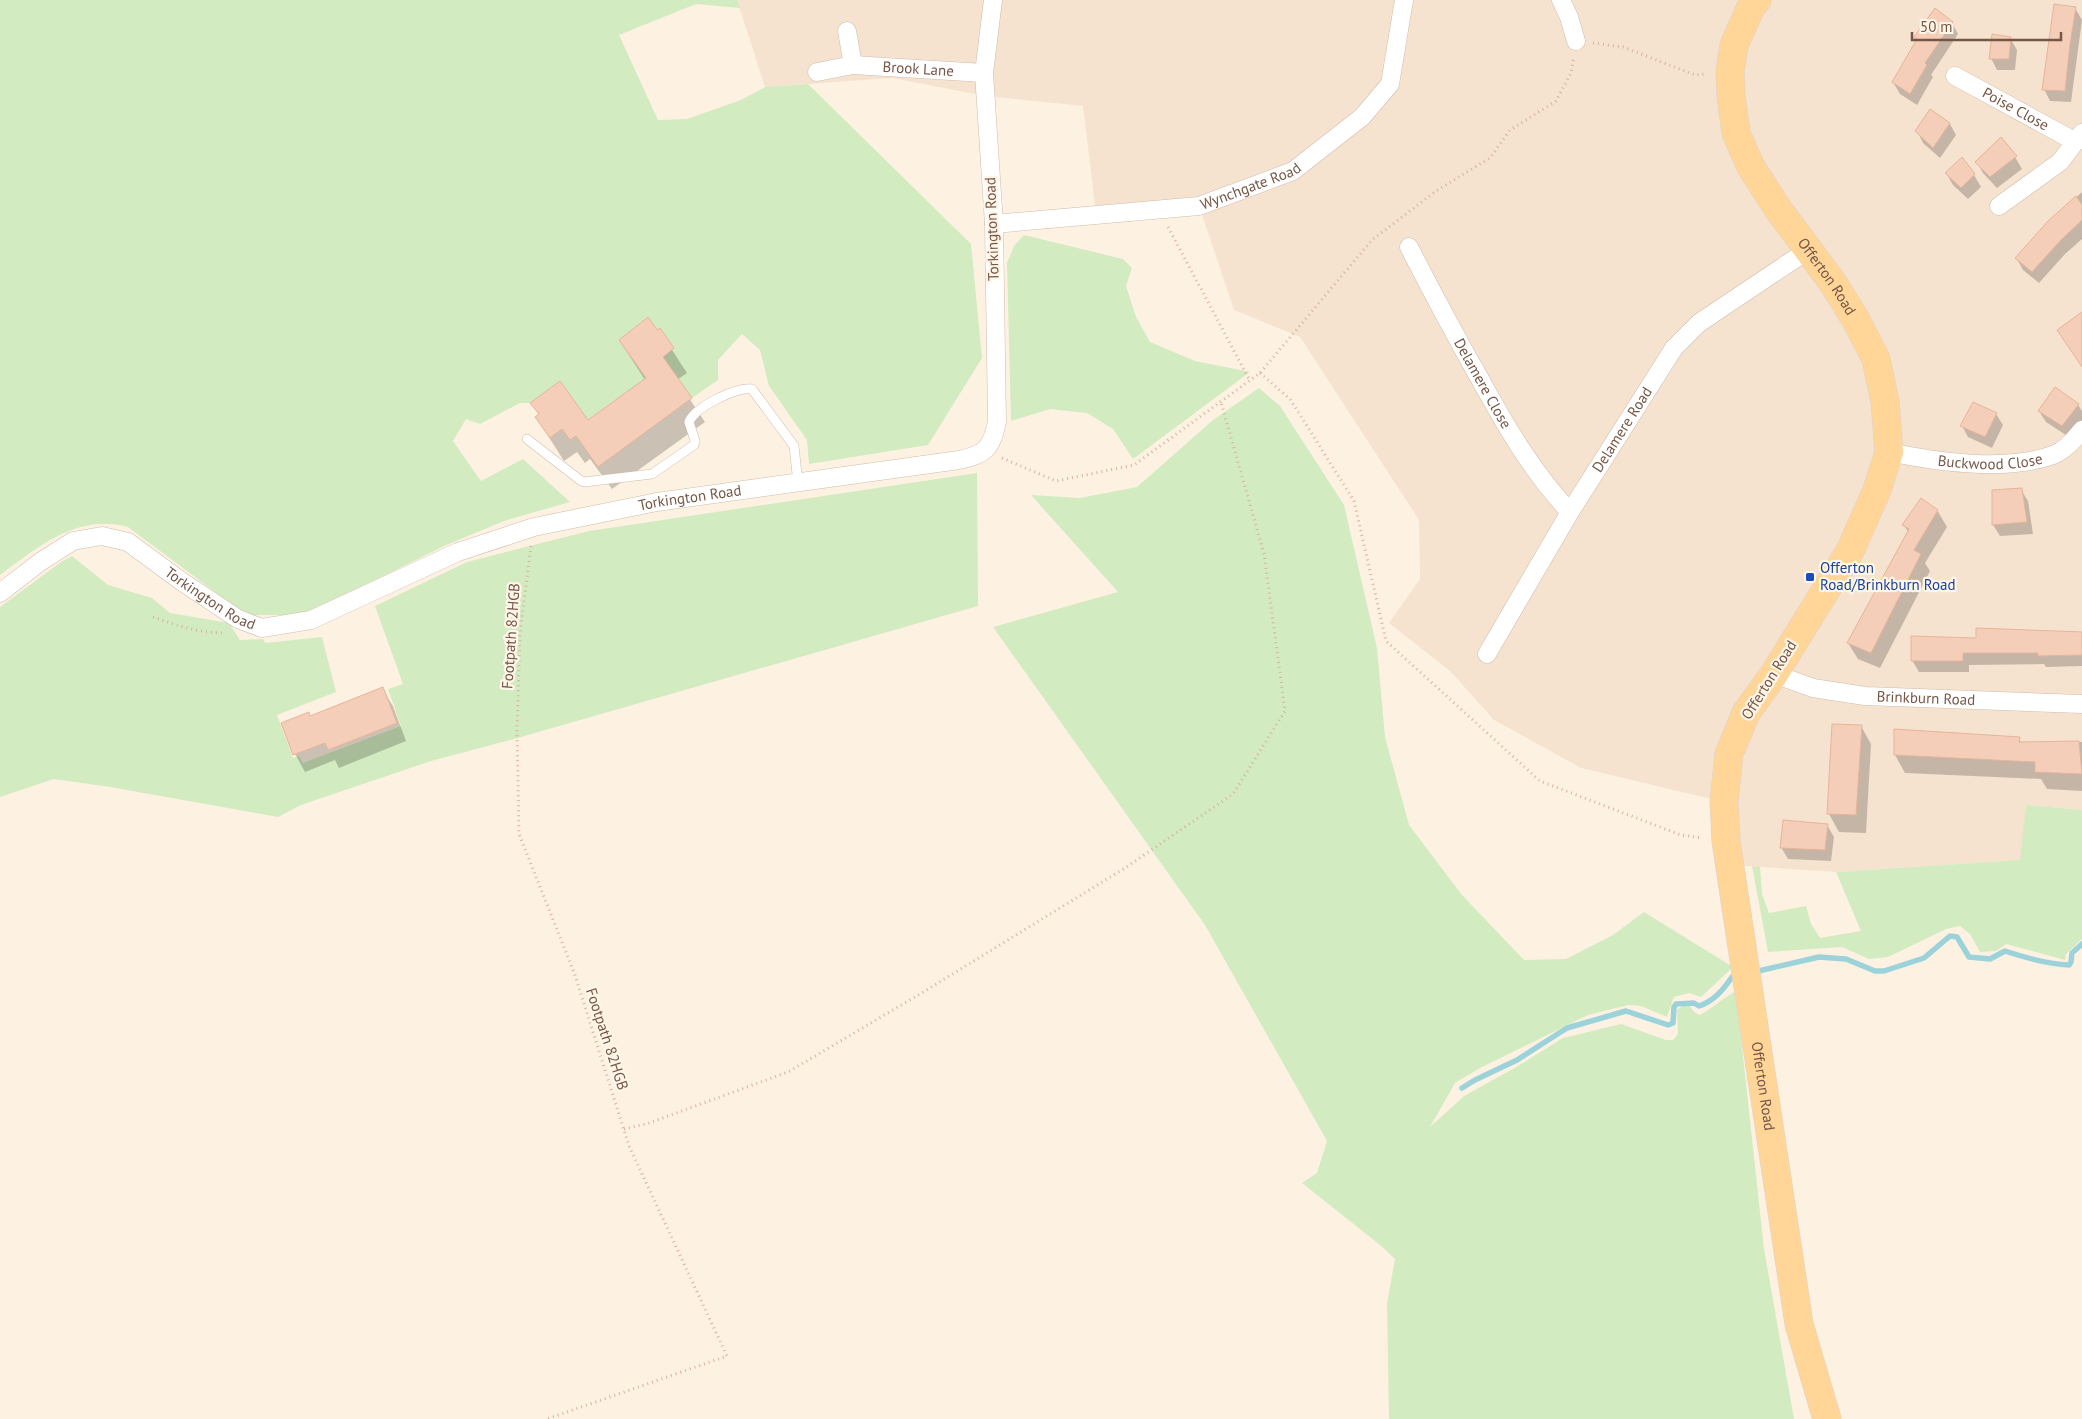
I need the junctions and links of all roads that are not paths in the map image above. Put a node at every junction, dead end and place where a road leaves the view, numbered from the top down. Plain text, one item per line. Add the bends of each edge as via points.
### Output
1 (993, 0) edge
2 (1404, 0) edge
3 (1561, 0) edge
4 (1757, 0) edge
5 (847, 31) dead end
6 (1576, 41) road end
7 (853, 65) junction
8 (817, 72) dead end
9 (984, 73) junction
10 (1955, 76) dead end
11 (2079, 137) edge
12 (1999, 206) dead end
13 (994, 224) junction
14 (1409, 247) dead end
15 (1808, 250) junction
16 (2082, 430) edge
17 (528, 440) dead end
18 (1889, 452) junction
19 (798, 483) junction
20 (1570, 512) junction
21 (0, 593) edge
22 (1488, 654) dead end
23 (1774, 674) junction
24 (2082, 704) edge
25 (1827, 1419) edge

1 - 9 street, Torkington Road
2 - 13 street, Wynchgate Road via 1390,84 1362,117 1293,171 1198,206
3 - 6 street
4 - 15 main road, Offerton Road via 1734,45 1730,71 1736,133 1751,168
5 - 7 street
7 - 8 street, Brook Lane
7 - 9 street, Brook Lane
9 - 13 street, Torkington Road
10 - 11 street, Poise Close
11 - 12 street, Poise Close via 2060,162
13 - 19 street, Torkington Road via 998,422 994,439 985,452 959,460
14 - 20 street, Delamere Close via 1503,420 1547,488
15 - 18 main road, Offerton Road via 1833,283 1876,359 1885,402
15 - 20 street, Delamere Road via 1699,323 1674,348
16 - 18 street, Buckwood Close via 2055,454 2030,462 1956,464
17 - 19 lane via 584,482 649,475 694,445 688,422 695,412 736,392 752,389 794,446
18 - 23 main road, Offerton Road via 1877,490 1850,551
19 - 21 street, Torkington Road via 657,502 534,527 458,552 311,620 262,628 238,619 128,542 102,536 73,541
20 - 22 street, Delamere Road
23 - 24 street, Brinkburn Road via 1813,688 1865,696
23 - 25 main road, Offerton Road via 1746,713 1729,754 1724,802 1726,841 1799,1324

